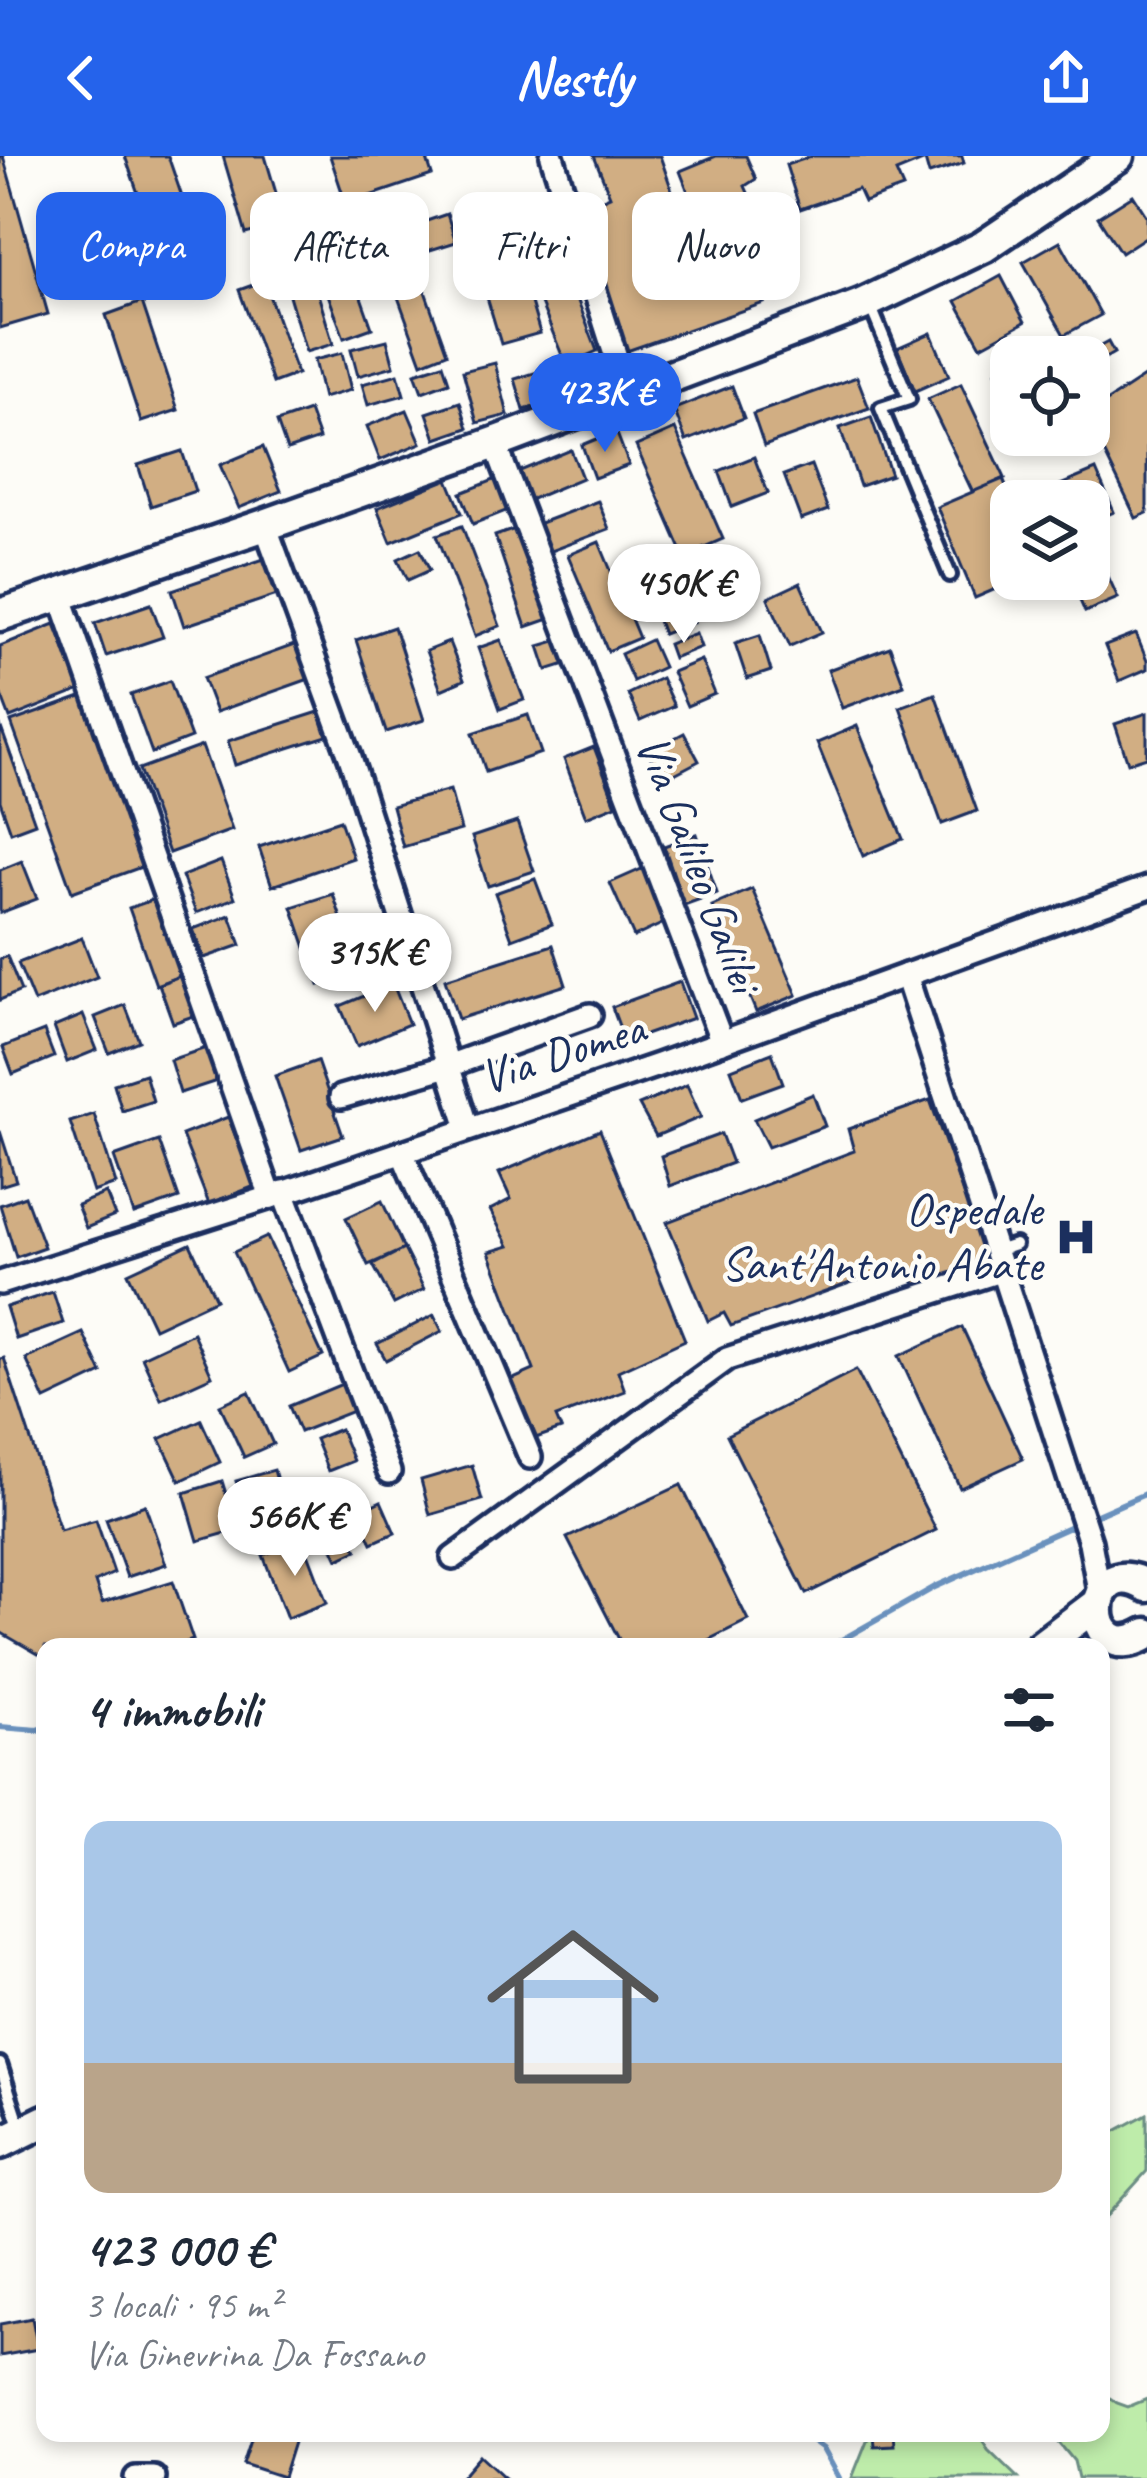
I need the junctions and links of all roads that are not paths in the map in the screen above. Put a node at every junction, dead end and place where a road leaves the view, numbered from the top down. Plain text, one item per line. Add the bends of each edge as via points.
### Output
1 (551, 156) edge
2 (1118, 156) edge
3 (868, 302) junction
4 (627, 392) junction
5 (495, 443) junction
6 (266, 525) junction
7 (950, 575) dead end
8 (60, 595) junction
9 (0, 615) edge
10 (1147, 887) edge
11 (905, 975) junction
12 (590, 1015) dead end
13 (722, 1042) junction
14 (448, 1066) junction
15 (341, 1097) dead end
16 (468, 1128) junction
17 (402, 1152) junction
18 (277, 1194) junction
19 (1005, 1255) junction
20 (0, 1283) edge
21 (530, 1457) dead end
22 (389, 1472) dead end
23 (453, 1558) dead end
24 (1113, 1599) edge
25 (1147, 1634) edge
26 (1053, 1638) edge
27 (0, 2065) edge
28 (22, 2132) edge
29 (136, 2478) edge
30 (154, 2478) edge

1 - 4 street
2 - 3 street via 983,247
3 - 4 street
3 - 7 lane via 908,399 880,408
4 - 5 street
5 - 6 street
5 - 13 street, Via Galileo Galilei
6 - 8 street
6 - 14 street
8 - 9 street
8 - 18 street
10 - 11 street, Via Domea
11 - 13 street, Via Domea
11 - 19 street
12 - 14 street
13 - 16 street, Via Domea
14 - 15 street
14 - 16 street
16 - 17 street, Via Domea
17 - 18 street, Via Domea
17 - 21 street
18 - 20 street, Via Domea
18 - 22 street
19 - 23 street via 727,1359
19 - 24 street via 1090,1546
24 - 25 street via 1108,1634 1125,1641
24 - 26 street
27 - 28 lane
29 - 30 street

